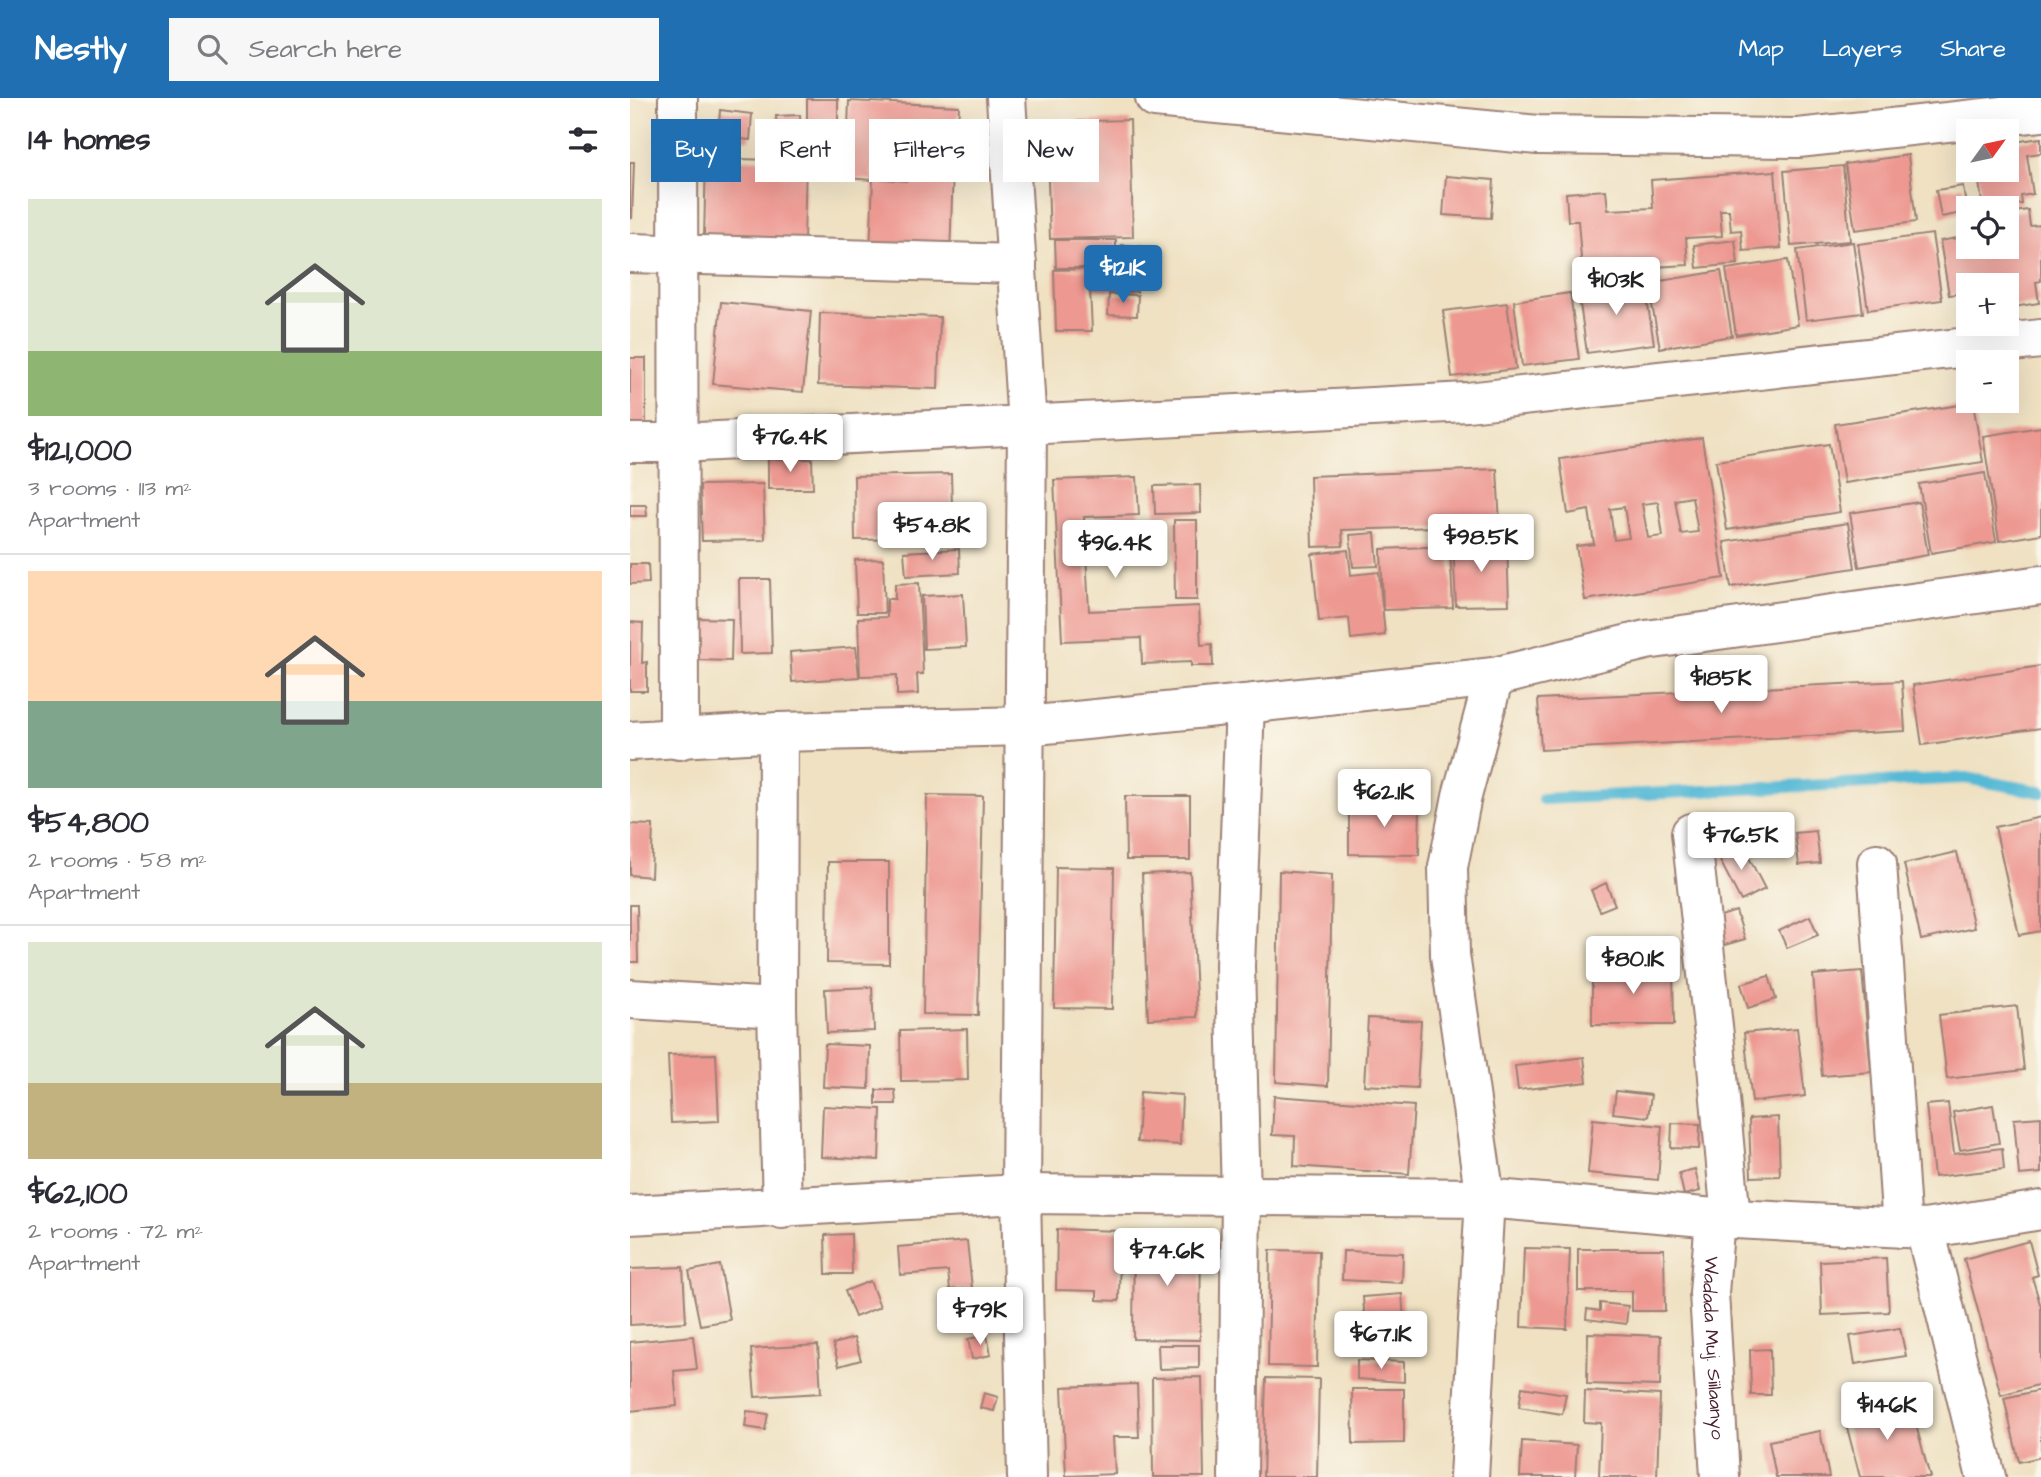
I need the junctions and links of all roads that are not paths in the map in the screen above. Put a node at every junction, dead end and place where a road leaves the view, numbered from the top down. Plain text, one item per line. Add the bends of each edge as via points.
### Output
1 (678, 98) edge
2 (1006, 98) edge
3 (1155, 98) edge
4 (2041, 112) edge
5 (630, 253) edge
6 (680, 253) junction
7 (1017, 264) junction
8 (2041, 339) edge
9 (1027, 425) junction
10 (630, 443) edge
11 (678, 443) junction
12 (2041, 585) edge
13 (1494, 677) junction
14 (1245, 704) junction
15 (1026, 726) junction
16 (778, 732) junction
17 (679, 740) junction
18 (630, 741) edge
19 (1691, 833) dead end
20 (1877, 863) dead end
21 (630, 999) edge
22 (777, 1008) junction
23 (1021, 1195) junction
24 (1241, 1196) junction
25 (1485, 1198) junction
26 (782, 1209) junction
27 (2041, 1210) edge
28 (630, 1214) edge
29 (1723, 1219) junction
30 (1914, 1229) junction
31 (1027, 1477) edge
32 (1238, 1477) edge
33 (1469, 1477) edge
34 (1720, 1477) edge
35 (1986, 1477) edge

1 - 6 main road
2 - 7 main road
3 - 4 main road via 1538,135 1798,138
5 - 6 main road
6 - 7 main road
6 - 11 main road
7 - 9 main road
8 - 9 main road via 1467,402
9 - 11 main road
9 - 15 main road
10 - 11 main road
11 - 17 main road
12 - 13 main road via 1646,640
13 - 14 main road
13 - 25 main road via 1448,867 1450,955
14 - 15 main road
14 - 24 main road via 1235,966
15 - 16 main road
15 - 23 main road
16 - 17 main road
16 - 22 main road
17 - 18 main road
19 - 29 main road, Wadada Muj. Siilaanyo via 1715,1044
20 - 30 main road
21 - 22 main road
22 - 26 main road
23 - 24 main road
23 - 26 main road
23 - 31 main road
24 - 25 main road
24 - 32 main road
25 - 29 main road
25 - 33 main road
26 - 28 main road
27 - 30 main road
29 - 30 main road
29 - 34 main road, Wadada Muj. Siilaanyo via 1709,1293
30 - 35 main road

